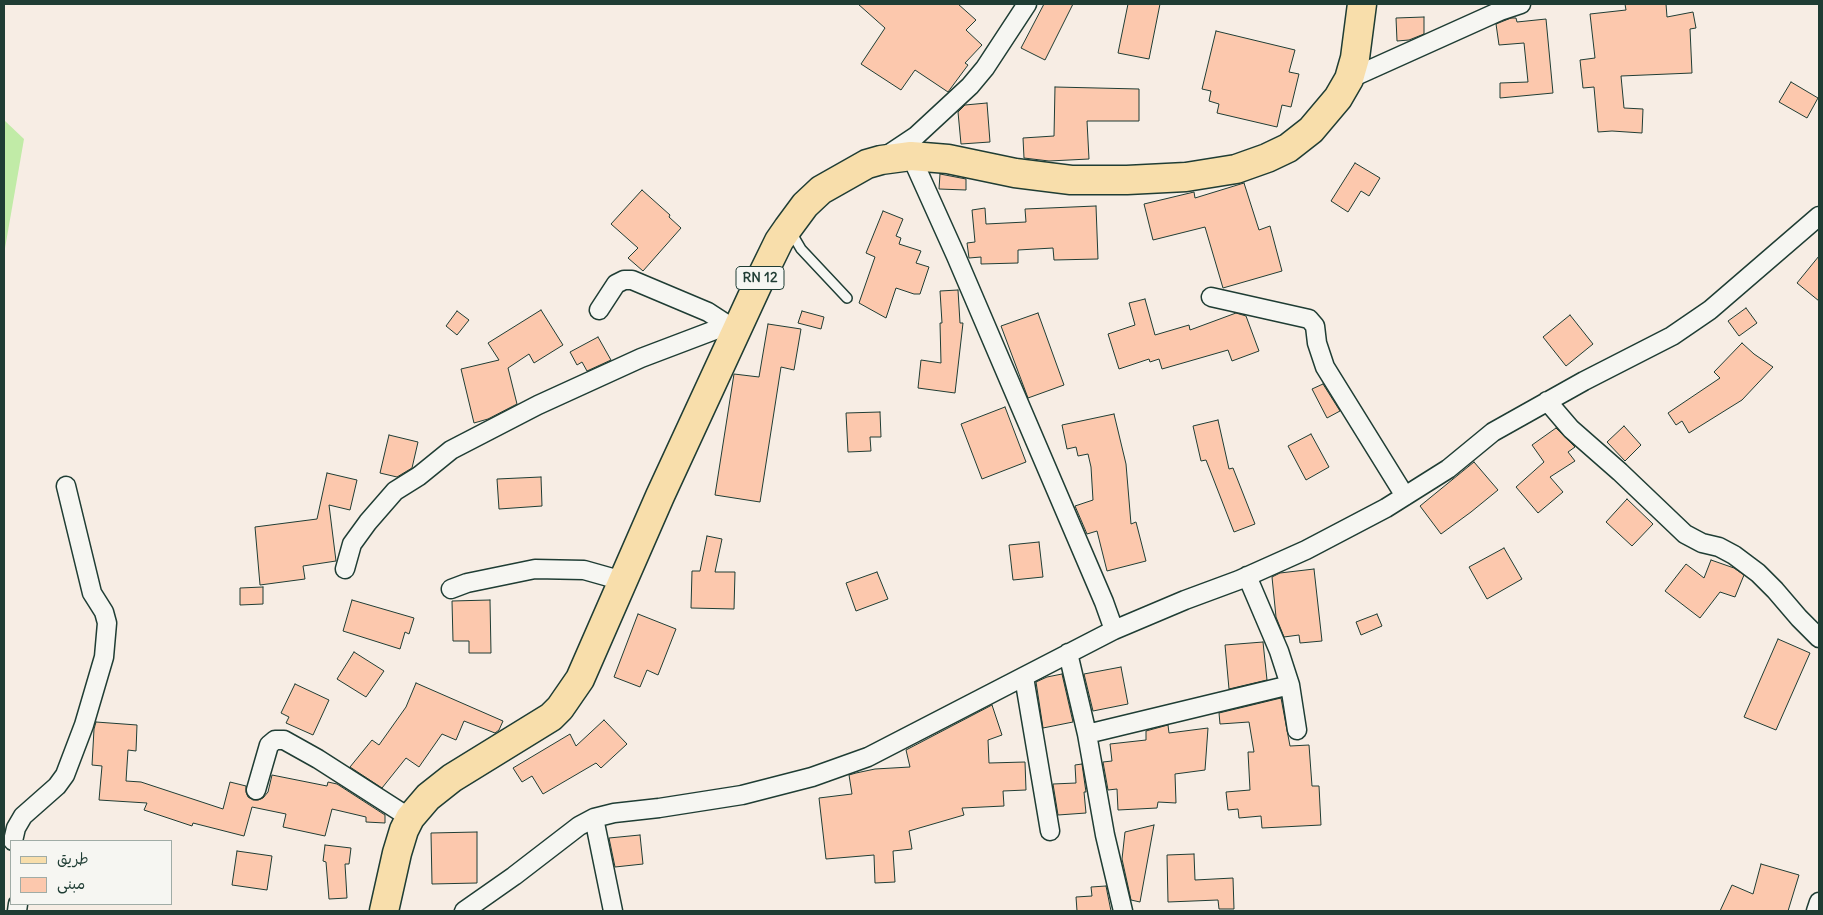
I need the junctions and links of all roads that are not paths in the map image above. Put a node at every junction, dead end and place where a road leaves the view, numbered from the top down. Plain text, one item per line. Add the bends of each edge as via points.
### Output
1 (1027, 4) edge
2 (1362, 4) edge
3 (1521, 4) edge
4 (1349, 79) junction
5 (911, 156) junction
6 (881, 160) junction
7 (1819, 216) edge
8 (788, 228) junction
9 (1211, 297) dead end
10 (846, 298) dead end
11 (599, 310) dead end
12 (734, 323) junction
13 (1547, 401) junction
14 (66, 486) dead end
15 (1405, 496) junction
16 (345, 568) dead end
17 (1247, 576) junction
18 (623, 581) junction
19 (451, 589) dead end
20 (1114, 630) junction
21 (1819, 638) edge
22 (1068, 653) junction
23 (1024, 677) junction
24 (1290, 686) junction
25 (1297, 730) dead end
26 (1086, 734) junction
27 (256, 790) dead end
28 (410, 818) junction
29 (594, 818) junction
30 (1050, 831) dead end
31 (13, 840) edge
32 (1819, 902) edge
33 (384, 911) edge
34 (464, 911) edge
35 (613, 911) edge
36 (1124, 911) edge
37 (1816, 911) edge

1 - 6 street via 970,86 916,136
2 - 4 main road, RN 12 via 1356,58
3 - 4 street
4 - 5 main road, RN 12 via 1325,115 1296,142 1267,158 1236,169 1186,177 1071,180 1015,173 948,159
5 - 6 main road, RN 12
5 - 20 street
6 - 8 main road, RN 12 via 856,169 821,190
7 - 13 street via 1710,310 1672,336
8 - 10 lane via 801,249
8 - 12 main road, RN 12
9 - 15 street via 1309,319 1314,326 1325,367
11 - 12 street via 616,284 632,280
12 - 16 street via 641,358 538,405 451,450 395,492 368,522 352,544
12 - 18 main road, RN 12
13 - 15 street via 1493,432 1448,469
13 - 21 street via 1571,429 1685,534 1734,555 1758,573
14 - 31 street via 89,585 107,623 104,657 65,775 23,816
15 - 17 street via 1306,550
17 - 20 street
17 - 24 street
18 - 19 street via 584,570 535,569
18 - 28 main road, RN 12 via 580,679 560,708 541,724 452,778 428,797
20 - 22 street
22 - 23 street
22 - 26 street
23 - 29 street via 868,757 812,777 742,795
23 - 30 street
24 - 25 street
24 - 26 street
26 - 36 street via 1105,835
27 - 28 street via 270,745 275,740 284,740
28 - 33 main road, RN 12 via 396,853
29 - 34 street
29 - 35 street
32 - 37 street

